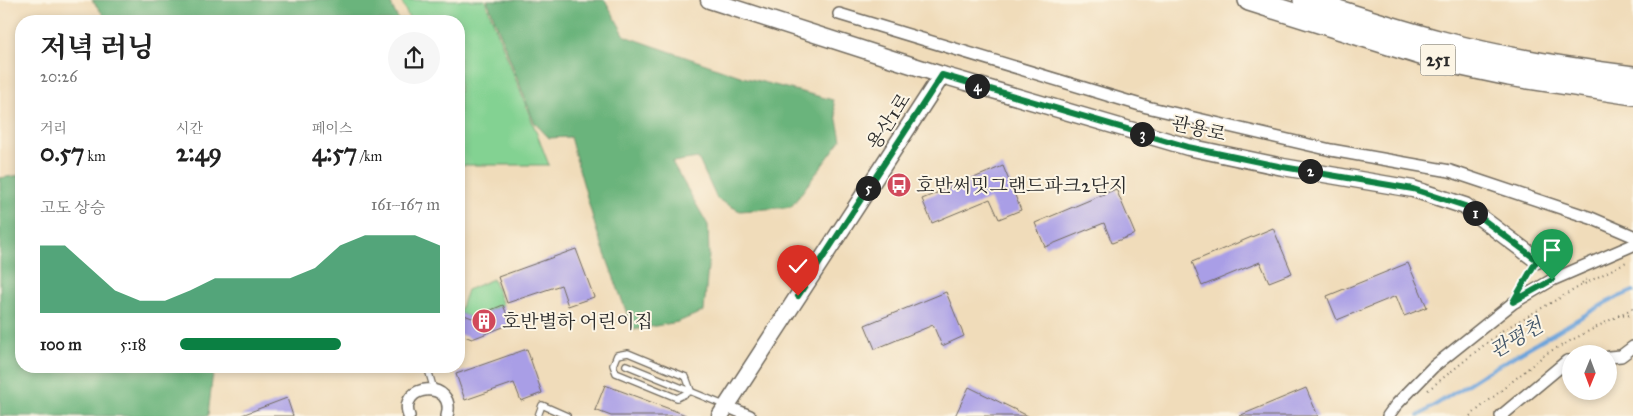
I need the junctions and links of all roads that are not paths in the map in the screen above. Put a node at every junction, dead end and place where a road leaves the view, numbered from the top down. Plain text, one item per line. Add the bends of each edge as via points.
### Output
1 (709, 0) edge
2 (1249, 0) edge
3 (1304, 0) edge
4 (838, 14) dead end
5 (942, 75) junction
6 (1633, 76) edge
7 (1633, 94) edge
8 (1633, 236) edge
9 (1633, 245) edge
10 (1537, 260) road end
11 (1633, 347) edge
12 (1618, 356) edge
13 (626, 365) dead end
14 (1562, 366) edge
15 (429, 373) edge
16 (434, 390) junction
17 (690, 391) junction
18 (723, 411) edge
19 (409, 416) edge
20 (447, 416) edge
21 (538, 416) edge
22 (568, 416) edge
23 (750, 416) edge
24 (1388, 416) edge
25 (1501, 416) edge

1 - 5 main road, 관용로
2 - 7 highway, 251 via 1443,61
3 - 6 highway, 251 via 1443,43 1510,58
4 - 8 street via 1147,107 1331,150 1450,172 1591,218
5 - 10 main road, 관용로 via 1188,147 1413,189 1465,206
5 - 18 main road, 용산1로
9 - 24 street via 1552,280 1513,302 1434,367
11 - 12 street
13 - 17 lane
14 - 25 street
15 - 16 lane
16 - 19 street via 421,390 415,394 408,405
16 - 20 street via 448,404
17 - 17 lane via 686,377 628,354 617,355 613,365 616,373 677,398
17 - 18 lane
18 - 23 street
21 - 22 lane via 542,405

